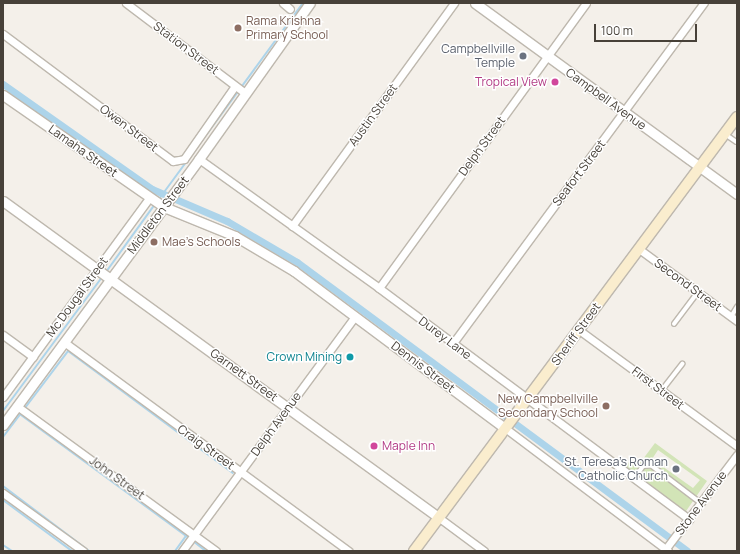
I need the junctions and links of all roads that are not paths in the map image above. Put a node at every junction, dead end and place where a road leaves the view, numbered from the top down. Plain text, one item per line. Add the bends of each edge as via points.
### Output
1 (126, 3) edge
2 (283, 3) edge
3 (310, 3) edge
4 (454, 3) edge
5 (475, 3) edge
6 (586, 3) edge
7 (704, 3) edge
8 (290, 9) dead end
9 (3, 34) edge
10 (548, 56) junction
11 (236, 86) junction
12 (245, 93) junction
13 (3, 95) edge
14 (624, 112) junction
15 (737, 117) edge
16 (724, 133) junction
17 (737, 142) edge
18 (199, 159) junction
19 (700, 166) junction
20 (737, 194) edge
21 (151, 198) junction
22 (3, 201) edge
23 (164, 204) junction
24 (292, 226) junction
25 (639, 249) junction
26 (98, 269) junction
27 (110, 279) junction
28 (379, 288) junction
29 (698, 292) junction
30 (737, 307) edge
31 (355, 316) junction
32 (734, 319) edge
33 (674, 324) dead end
34 (579, 330) junction
35 (3, 335) edge
36 (64, 342) junction
37 (453, 343) junction
38 (33, 357) junction
39 (682, 364) dead end
40 (662, 391) junction
41 (3, 397) edge
42 (527, 400) junction
43 (19, 406) junction
44 (289, 408) junction
45 (3, 425) edge
46 (505, 428) junction
47 (737, 446) edge
48 (737, 455) edge
49 (240, 472) junction
50 (634, 479) junction
51 (3, 493) edge
52 (701, 503) junction
53 (438, 517) junction
54 (689, 519) junction
55 (192, 538) junction
56 (666, 550) edge
57 (83, 551) edge
58 (182, 551) edge
59 (216, 551) edge
60 (349, 551) edge
61 (414, 551) edge
62 (484, 551) edge

1 - 11 street, Station Street
2 - 8 street
3 - 12 street, Middleton Street
4 - 24 street, Austin Street
5 - 10 street, Campbell Avenue
6 - 10 street, Delph Street
7 - 14 street, Seafort Street
9 - 11 street, Owen Street via 173,161 184,159
10 - 14 street, Campbell Avenue
10 - 28 street, Delph Street
11 - 12 street, Station Street
12 - 18 street, Middleton Street
13 - 21 street, Lamaha Street
14 - 19 street, Campbell Avenue
14 - 37 street, Seafort Street
15 - 16 main road, Sheriff Street
16 - 17 lane
16 - 19 main road, Sheriff Street
18 - 23 street, Middleton Street
18 - 24 street, Durey Lane
19 - 20 street, Campbell Avenue
19 - 25 main road, Sheriff Street
21 - 23 street, Lamaha Street
21 - 26 street, Mc Dougal Street
22 - 26 street, Garnett Street
23 - 27 street, Middleton Street
23 - 31 street, Dennis Street via 235,236 294,271
24 - 28 street, Durey Lane
25 - 29 street, Second Street
25 - 34 main road, Sheriff Street
26 - 27 street, Garnett Street
26 - 38 street, Mc Dougal Street
27 - 36 street, Middleton Street
27 - 44 street, Garnett Street
28 - 37 street, Durey Lane
29 - 32 street, Second Street
29 - 33 lane
30 - 32 lane
31 - 44 street, Delph Avenue
31 - 46 street, Dennis Street
34 - 40 street, First Street
34 - 42 main road, Sheriff Street
35 - 38 street
36 - 43 street, Middleton Street
36 - 49 street, Craig Street
37 - 42 street, Durey Lane
38 - 41 street, Mc Dougal Street
39 - 40 lane
40 - 47 street, First Street
42 - 46 main road, Sheriff Street
42 - 50 street, Durey Lane
43 - 45 street, Middleton Street
43 - 55 street, John Street
44 - 49 street, Delph Avenue
44 - 53 street, Garnett Street
46 - 53 main road, Sheriff Street
46 - 56 street, Dennis Street
48 - 52 street, Stone Avenue
49 - 55 street, Delph Avenue
49 - 60 street, Craig Street
50 - 52 lane via 643,466 651,465
50 - 54 street, Durey Lane
51 - 57 street
52 - 54 street, Stone Avenue
53 - 61 main road, Sheriff Street
53 - 62 street, Garnett Street
54 - 56 street, Stone Avenue
55 - 58 street, Delph Avenue
55 - 59 street, John Street

